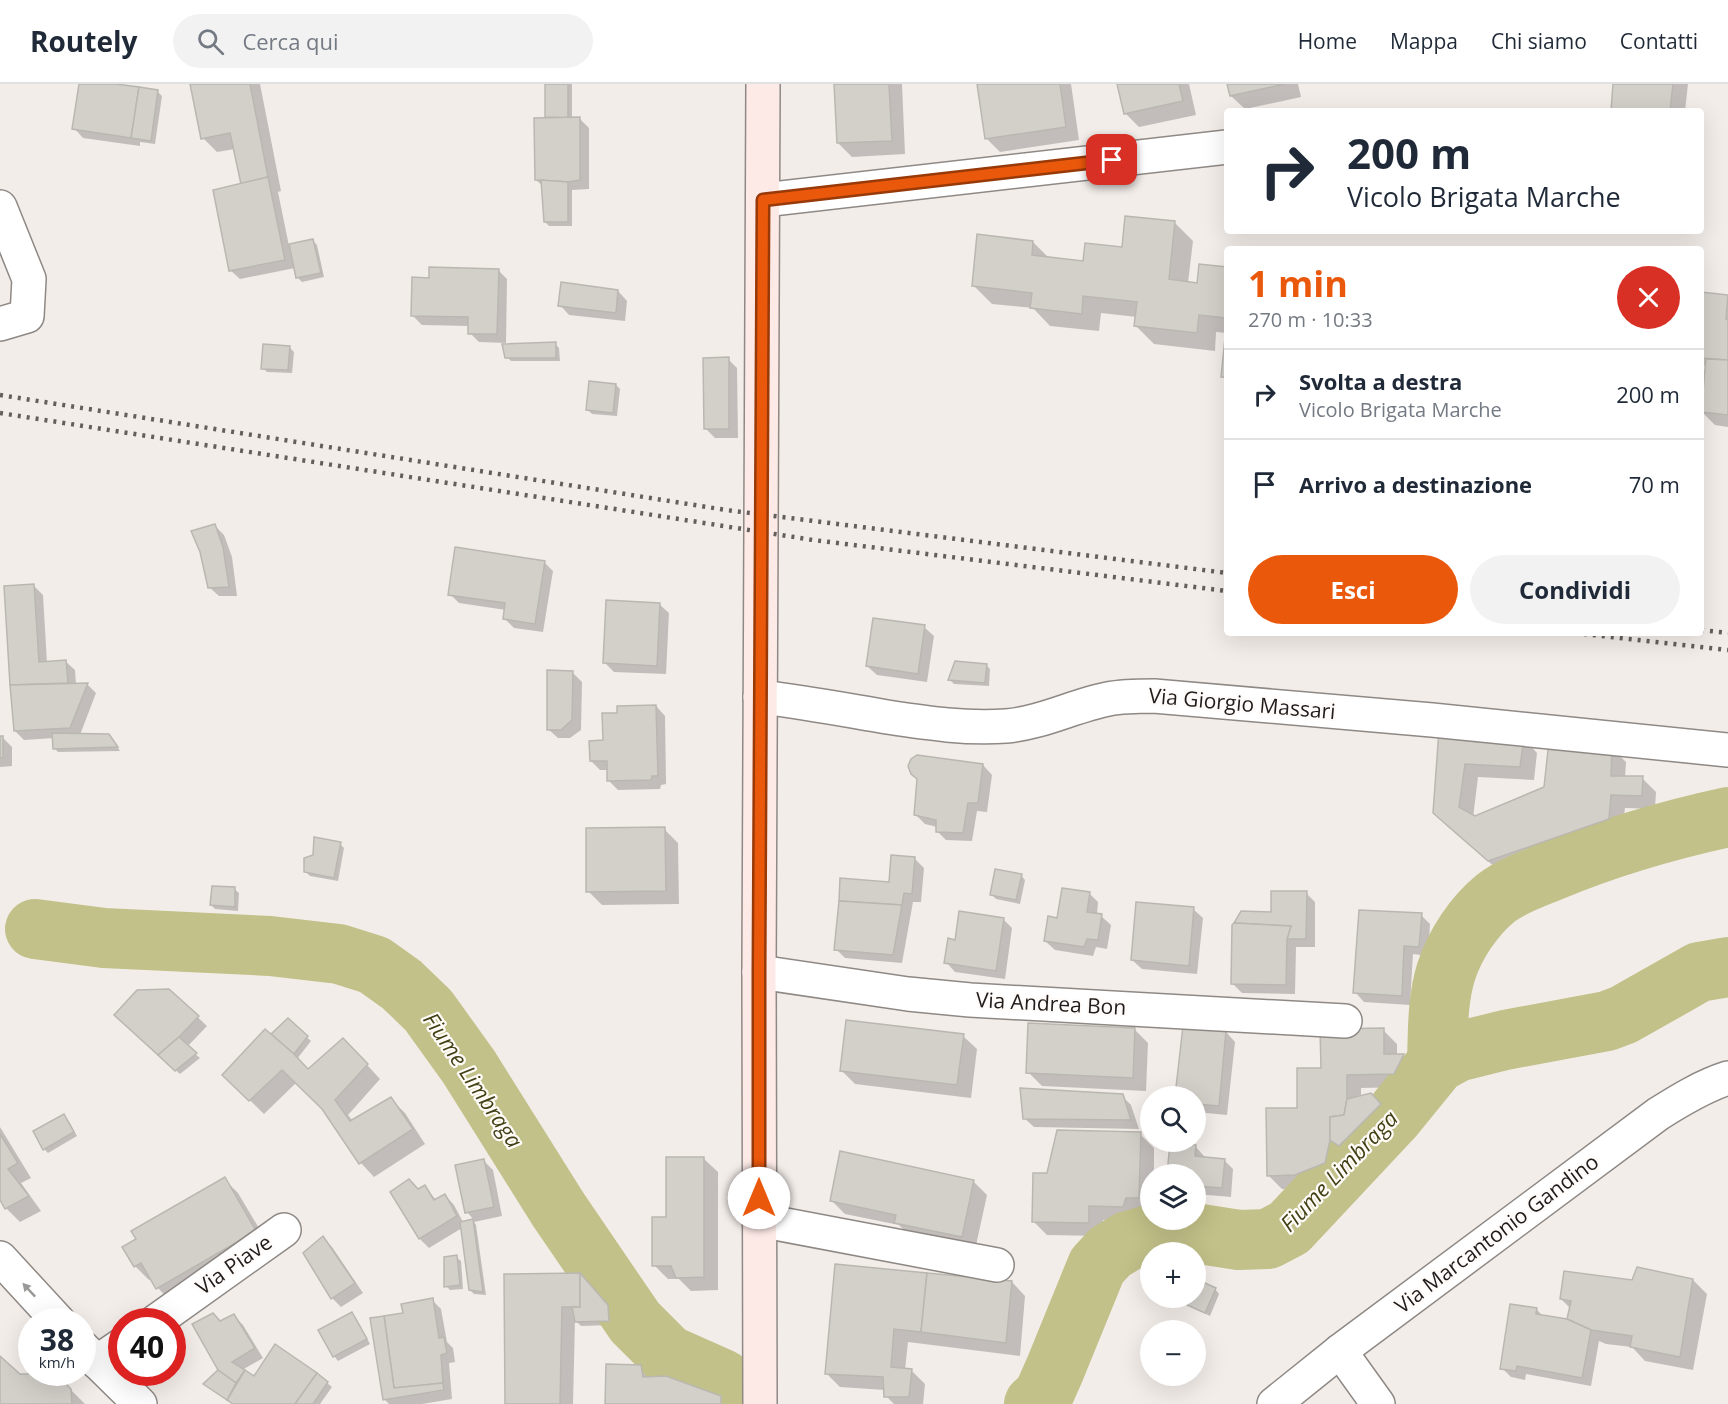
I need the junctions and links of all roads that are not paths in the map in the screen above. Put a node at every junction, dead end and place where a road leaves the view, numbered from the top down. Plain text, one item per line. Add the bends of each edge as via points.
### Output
1 (763, 84) edge
2 (1224, 147) edge
3 (763, 200) junction
4 (0, 207) edge
5 (0, 324) edge
6 (760, 697) junction
7 (1728, 750) edge
8 (759, 972) junction
9 (1345, 1021) dead end
10 (1728, 1078) edge
11 (759, 1220) junction
12 (285, 1230) dead end
13 (0, 1258) edge
14 (997, 1265) dead end
15 (46, 1308) edge
16 (175, 1308) edge
17 (100, 1351) edge
18 (1340, 1352) junction
19 (140, 1404) edge
20 (760, 1404) edge
21 (1274, 1404) edge
22 (1378, 1404) edge

1 - 3 street
2 - 3 street
3 - 6 street
4 - 5 street via 29,279 27,316
6 - 7 street, Via Giorgio Massari via 932,724 976,727 1029,723 1108,699 1154,696
6 - 8 street
8 - 9 street, Via Andrea Bon via 969,1000
8 - 11 street
10 - 18 street, Via Marcantonio Gandino via 1684,1097 1658,1114
11 - 14 street
11 - 20 street
12 - 16 street, Via Piave
15 -> 13 street
17 - 19 street
18 - 21 street, Via Marcantonio Gandino
18 - 22 street

